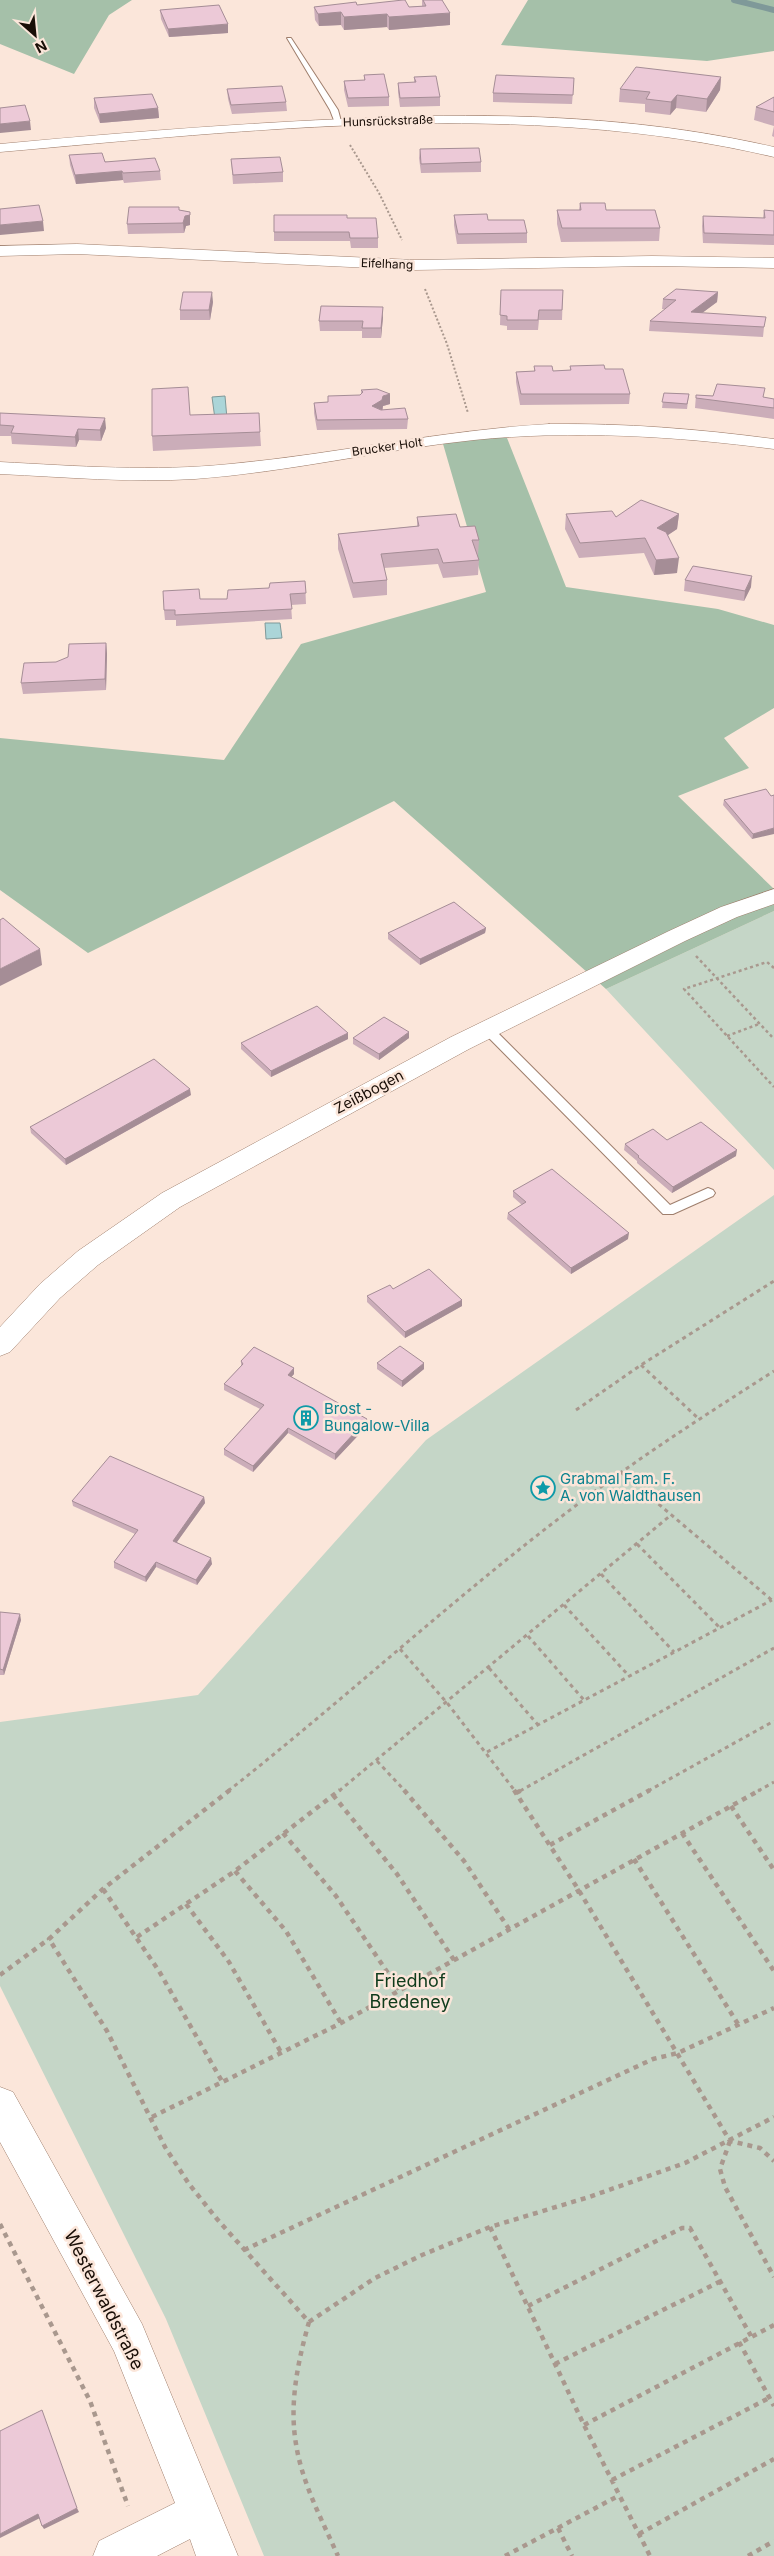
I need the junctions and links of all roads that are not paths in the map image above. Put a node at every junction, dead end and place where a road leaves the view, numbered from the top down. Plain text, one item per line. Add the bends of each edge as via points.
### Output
1 (290, 39) dead end
2 (339, 123) junction
3 (0, 148) edge
4 (774, 152) edge
5 (0, 251) edge
6 (774, 264) edge
7 (774, 444) edge
8 (0, 468) edge
9 (774, 896) edge
10 (488, 1030) junction
11 (708, 1193) dead end
12 (0, 1344) edge
13 (0, 2105) edge
14 (200, 2512) junction
15 (126, 2550) edge
16 (217, 2556) edge

1 - 2 lane
2 - 3 street, Hunsrückstraße
2 - 4 street, Hunsrückstraße via 483,119 578,122 679,133
5 - 6 street, Eifelhang via 77,249 414,265
7 - 8 street, Brucker Holt via 673,432 546,430 475,435 195,473 118,474
9 - 10 street, Zeißbogen via 677,936
10 - 11 lane via 668,1211
10 - 12 street, Zeißbogen via 171,1200 88,1258 50,1291
13 - 14 street, Westerwaldstraße via 128,2338
14 - 15 street
14 - 16 street, Westerwaldstraße

